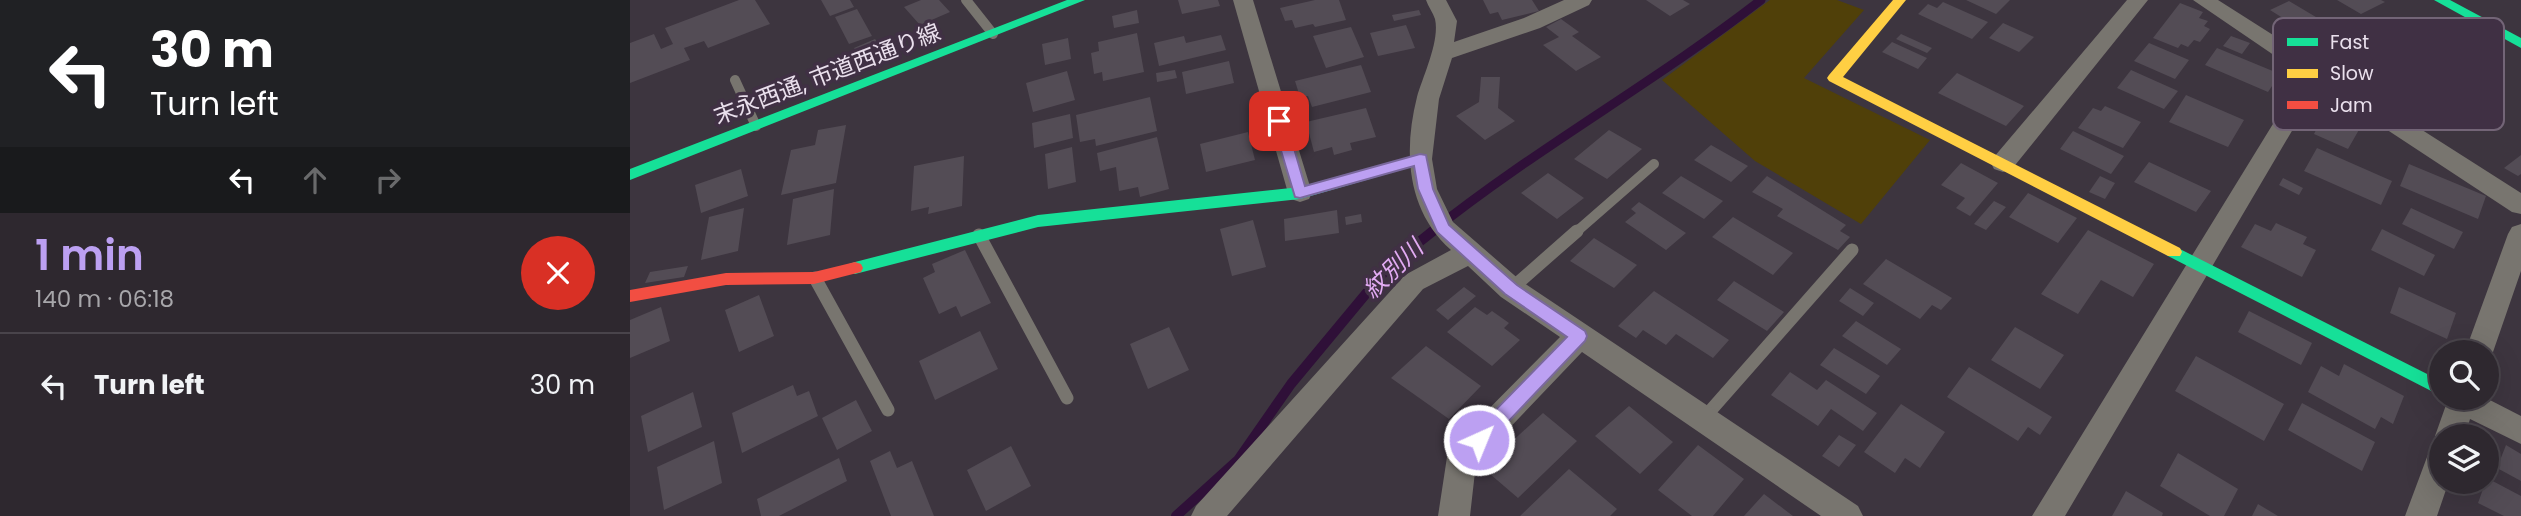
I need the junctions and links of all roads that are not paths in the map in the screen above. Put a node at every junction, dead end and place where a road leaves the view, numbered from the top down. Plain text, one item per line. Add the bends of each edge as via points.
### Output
1 (966, 0) edge
2 (1079, 0) edge
3 (1243, 0) edge
4 (1436, 0) edge
5 (1900, 0) edge
6 (2138, 0) edge
7 (2203, 0) edge
8 (2440, 0) edge
9 (1575, 2) edge
10 (2473, 18) edge
11 (993, 34) junction
12 (2504, 35) edge
13 (2521, 44) edge
14 (2273, 45) edge
15 (1442, 54) junction
16 (735, 79) dead end
17 (756, 126) junction
18 (2281, 130) edge
19 (2405, 130) edge
20 (1420, 159) junction
21 (2003, 163) junction
22 (1654, 164) dead end
23 (630, 175) edge
24 (1300, 193) junction
25 (2521, 205) edge
26 (978, 234) junction
27 (2521, 234) edge
28 (1852, 250) dead end
29 (1469, 253) junction
30 (2200, 264) junction
31 (814, 278) junction
32 (1511, 289) junction
33 (630, 296) edge
34 (1579, 336) junction
35 (2484, 340) edge
36 (2429, 382) edge
37 (1067, 398) dead end
38 (888, 410) dead end
39 (2482, 410) edge
40 (1703, 418) junction
41 (2521, 431) edge
42 (2429, 493) edge
43 (1207, 516) edge
44 (1454, 516) edge
45 (1847, 516) edge
46 (2048, 516) edge
47 (2421, 516) edge

1 - 11 lane
2 - 11 street, 末永西通, 市道西通り線
3 - 24 street
4 - 15 street via 1446,21
5 - 21 street via 1834,78
6 - 21 street
7 - 14 street
8 - 10 street
9 - 15 street via 1532,23
11 - 17 street, 末永西通, 市道西通り線
12 - 13 street
15 - 20 street via 1428,99
16 - 17 lane
17 - 23 street, 末永西通, 市道西通り線
18 - 30 street
19 - 25 street
20 - 24 street
20 - 29 street via 1425,189 1443,228
21 - 30 street
22 - 32 lane
24 - 26 street via 1038,221
26 - 31 street
26 - 37 lane
27 - 35 street
28 - 40 lane
29 - 32 street
29 - 43 street via 1414,282
30 - 36 street
30 - 46 street
31 - 33 street via 726,279
31 - 38 lane
32 - 34 street
34 - 40 street
34 - 44 street via 1462,457
39 - 41 street
40 - 45 street
42 - 47 street

